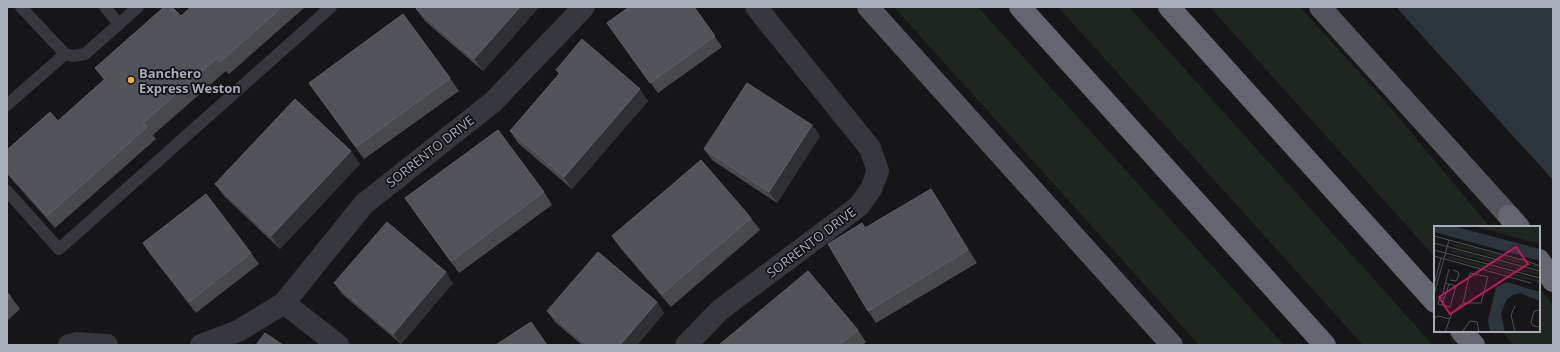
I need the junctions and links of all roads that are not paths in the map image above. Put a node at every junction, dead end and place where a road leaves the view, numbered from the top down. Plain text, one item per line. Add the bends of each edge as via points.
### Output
1 (21, 7) edge
2 (105, 7) edge
3 (138, 7) edge
4 (332, 7) edge
5 (584, 7) edge
6 (756, 7) edge
7 (868, 7) edge
8 (1020, 7) edge
9 (1169, 7) edge
10 (1320, 7) edge
11 (119, 24) junction
12 (65, 54) junction
13 (7, 105) edge
14 (7, 191) edge
15 (1515, 223) edge
16 (1540, 250) edge
17 (1540, 262) edge
18 (1553, 265) edge
19 (1553, 281) edge
20 (1434, 301) edge
21 (284, 302) junction
22 (1462, 332) edge
23 (69, 345) edge
24 (107, 345) edge
25 (201, 345) edge
26 (338, 345) edge
27 (686, 345) edge
28 (1172, 345) edge
29 (1325, 345) edge
30 (1474, 345) edge

1 - 12 lane
2 - 11 lane
3 - 11 lane
4 - 14 lane via 59,249
5 - 21 street, SORRENTO DRIVE via 492,102 364,204
6 - 27 street, SORRENTO DRIVE via 870,148 878,171 871,189 859,206 720,310
7 - 28 main road
8 - 29 highway
9 - 20 highway
10 - 15 main road
11 - 12 lane via 85,54
12 - 13 lane
16 - 18 main road
17 - 19 highway
21 - 25 street, SORRENTO DRIVE via 238,331
21 - 26 street
22 - 30 highway
23 - 24 street

